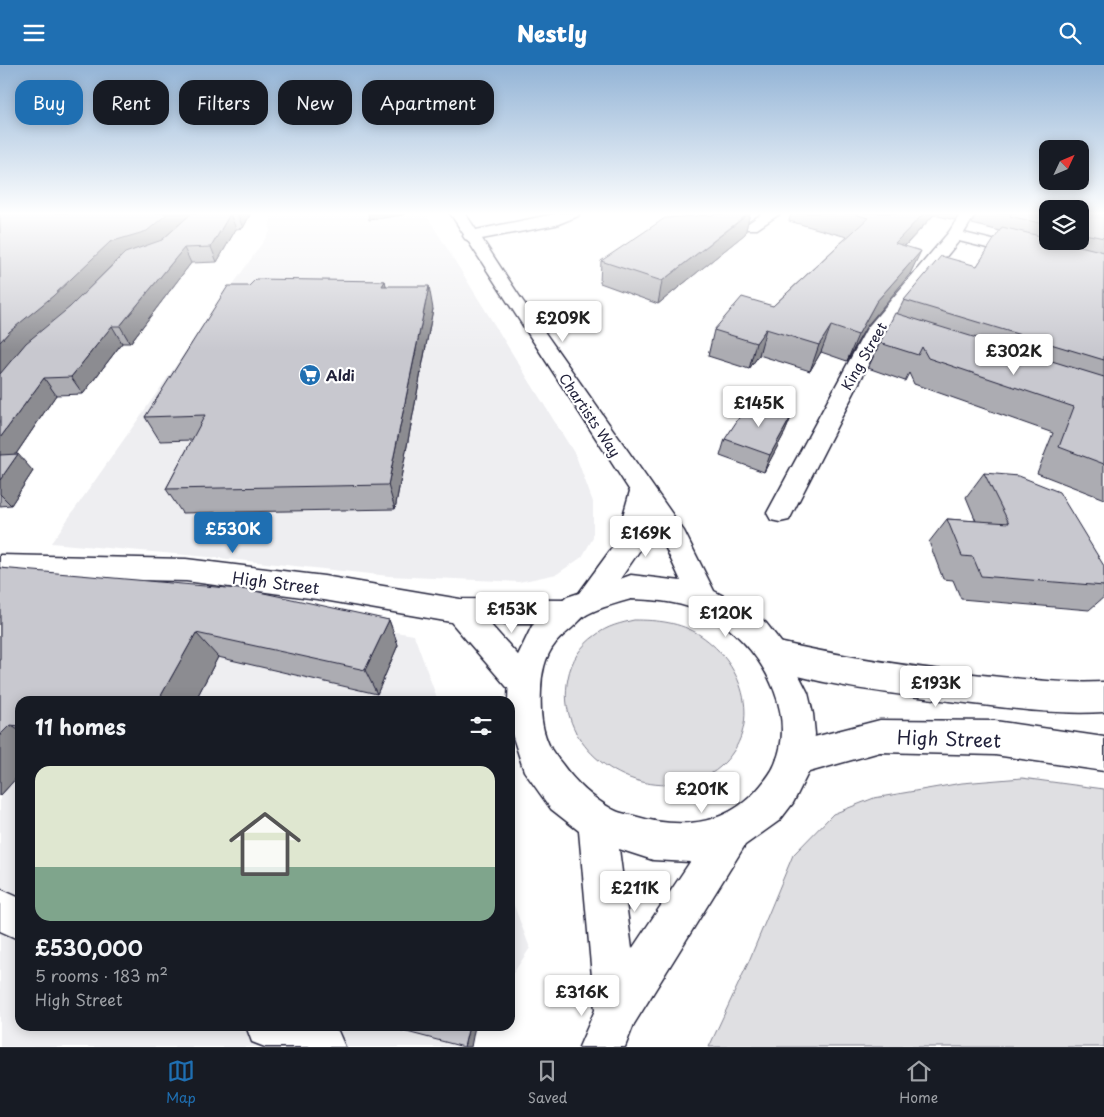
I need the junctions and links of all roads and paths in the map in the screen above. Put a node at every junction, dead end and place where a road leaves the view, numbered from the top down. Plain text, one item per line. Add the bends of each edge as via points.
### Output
1 (486, 259) edge
2 (938, 259) edge
3 (642, 491) junction
4 (780, 513) dead end
5 (0, 566) edge
6 (702, 598) junction
7 (578, 605) junction
8 (460, 611) junction
9 (774, 655) junction
10 (523, 683) junction
11 (1095, 699) edge
12 (1104, 754) edge
13 (795, 759) junction
14 (597, 823) junction
15 (732, 832) junction
16 (0, 909) edge
17 (15, 918) edge
18 (610, 1029) edge
19 (281, 1031) edge
20 (322, 1047) edge

1 - 3 street, Chartists Way
2 - 4 street, King Street via 886,331
3 - 6 street, Chartists Way via 675,537
3 - 7 street via 628,547
5 - 8 street, High Street via 186,570 324,588
6 - 7 street via 667,588 631,587 611,590
6 - 9 street via 732,614 759,635
7 - 8 street, High Street
7 - 10 street via 546,630 531,654
8 - 10 street
9 - 11 street via 845,671 951,686
9 - 13 street via 793,693 798,725
10 - 14 street via 522,711 528,739 541,768 565,799
12 - 13 street, High Street via 995,738 880,736
13 - 15 street via 776,797 763,812
14 - 15 street via 636,838 676,844 700,842
14 - 18 street
15 - 18 street
16 - 17 street
19 - 20 street

